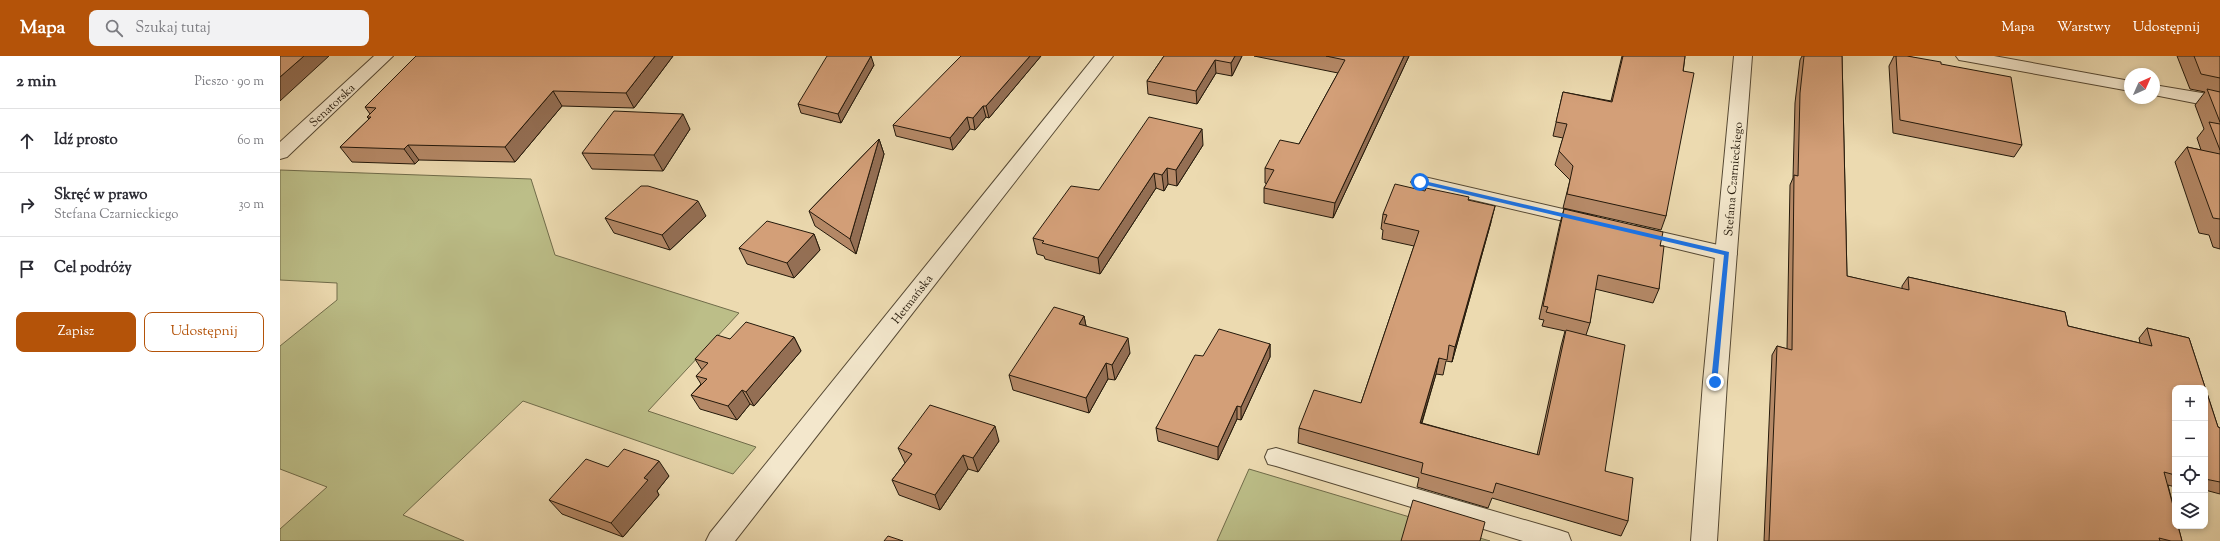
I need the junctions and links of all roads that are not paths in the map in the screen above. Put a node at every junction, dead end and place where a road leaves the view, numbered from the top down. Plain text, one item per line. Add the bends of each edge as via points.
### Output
1 (384, 56) edge
2 (1104, 56) edge
3 (1743, 56) edge
4 (1965, 56) edge
5 (2124, 85) edge
6 (2160, 91) edge
7 (2220, 102) edge
8 (280, 153) edge
9 (1420, 182) dead end
10 (1727, 254) junction
11 (1276, 457) dead end
12 (719, 541) edge
13 (1559, 541) edge
14 (1704, 541) edge

1 - 8 street, Senatorska
2 - 12 street, Hetmańska
3 - 10 street, Stefana Czarnieckiego
4 - 5 street
6 - 7 street
9 - 10 lane
10 - 14 street, Stefana Czarnieckiego
11 - 13 lane

